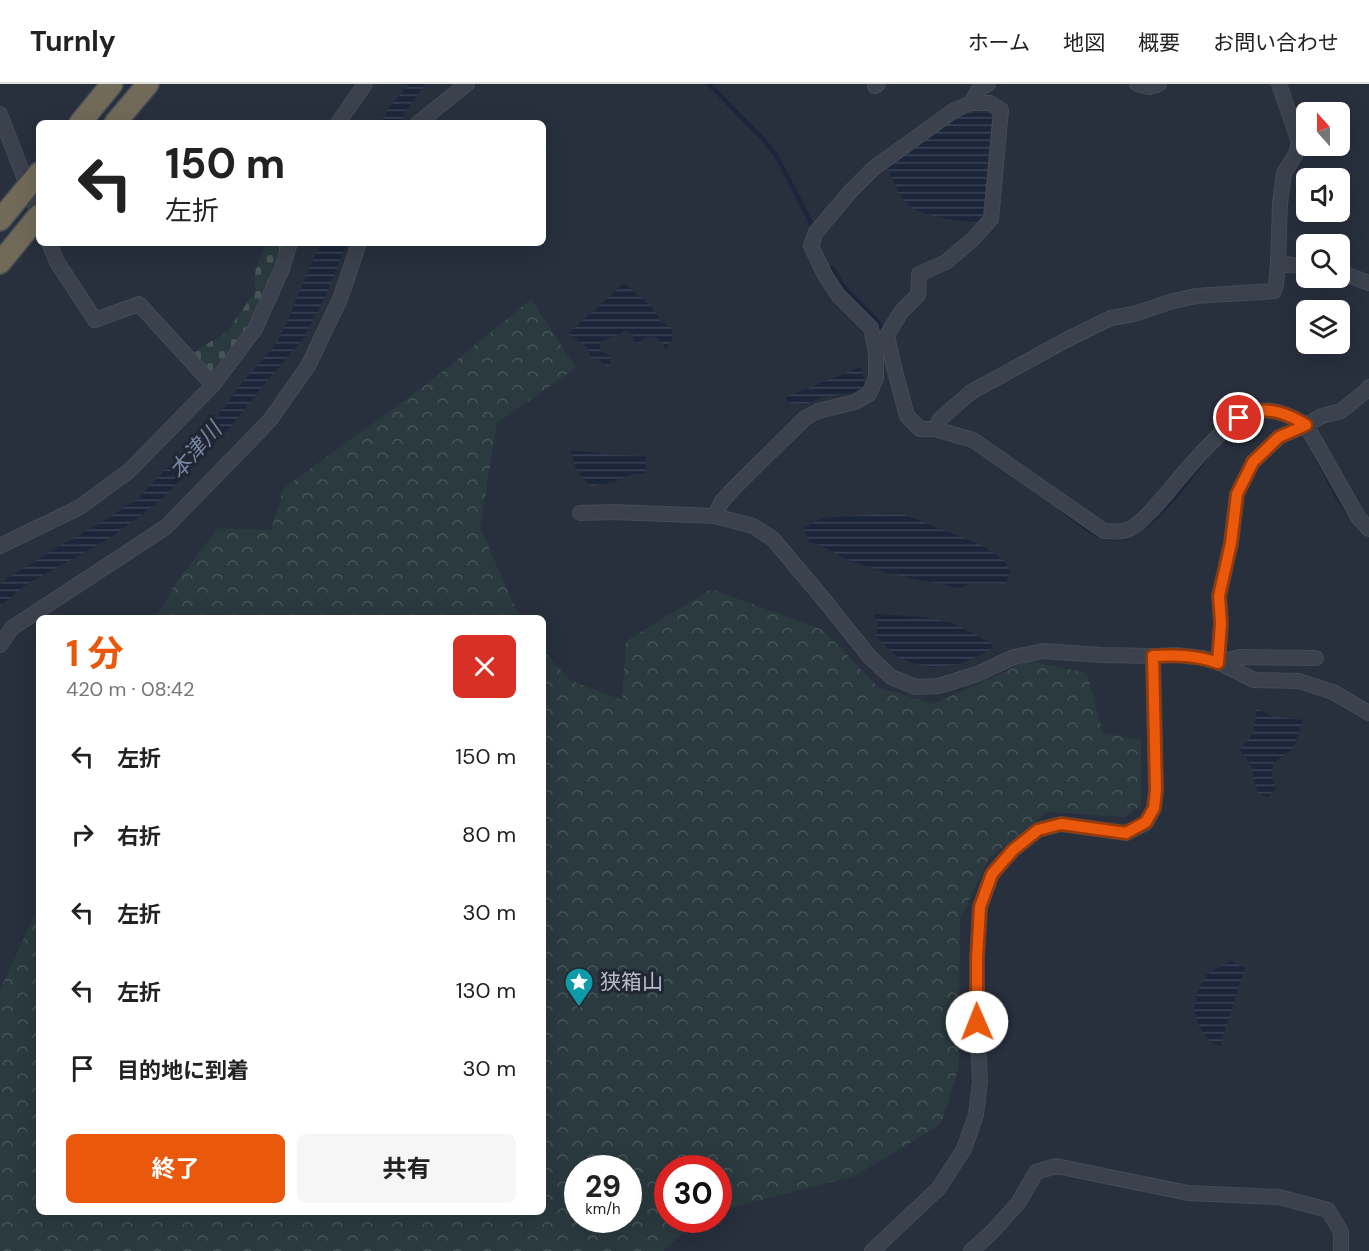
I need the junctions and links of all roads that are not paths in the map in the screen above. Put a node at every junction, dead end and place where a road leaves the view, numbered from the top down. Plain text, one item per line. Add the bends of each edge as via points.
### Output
1 (112, 84) edge
2 (148, 84) edge
3 (365, 84) edge
4 (467, 84) edge
5 (1137, 84) edge
6 (1158, 84) edge
7 (1279, 84) edge
8 (981, 86) edge
9 (971, 103) junction
10 (0, 114) edge
11 (82, 120) edge
12 (118, 120) edge
13 (340, 120) edge
14 (422, 120) edge
15 (33, 179) edge
16 (36, 198) edge
17 (0, 220) edge
18 (36, 220) edge
19 (50, 246) edge
20 (290, 246) edge
21 (358, 246) edge
22 (0, 263) edge
23 (1278, 263) junction
24 (1296, 266) edge
25 (1350, 276) edge
26 (1369, 283) edge
27 (213, 385) junction
28 (1369, 387) edge
29 (1306, 425) junction
30 (935, 429) junction
31 (580, 513) dead end
32 (715, 516) junction
33 (1369, 529) edge
34 (0, 546) edge
35 (0, 645) edge
36 (1153, 656) junction
37 (1316, 658) dead end
38 (1218, 663) junction
39 (1369, 713) edge
40 (872, 1251) edge
41 (971, 1251) edge
42 (1341, 1251) edge

1 - 11 highway
2 - 12 highway
3 - 13 street
4 - 14 street
5 - 6 street
7 - 23 street via 1299,142 1284,173
8 - 9 street
9 - 30 street via 990,103 1001,110 991,219 946,262 920,274 918,295 901,312 887,335 907,416 920,429
9 - 32 street via 953,111 874,168 816,232 811,246 838,295 871,328 876,378 869,393 855,402 805,418 722,501
10 - 15 street
15 - 16 street
15 - 17 highway
18 - 22 highway
19 - 27 street via 95,320 139,304
20 - 27 street via 255,329
21 - 35 street via 340,299 308,366 270,420 166,527 12,628
23 - 24 street
23 - 30 street via 1274,291 1196,296 1091,326 971,392 940,419
25 - 26 street
27 - 34 street via 129,471 80,507
28 - 29 street via 1341,411
29 - 30 street via 1294,417 1259,410 1239,418 1219,434 1139,523 1124,531 1104,531 973,440
29 - 33 street via 1358,517
29 - 38 street via 1279,437 1253,462 1237,494 1219,596
31 - 32 street
32 - 36 street via 753,526 773,539 869,656 891,678 916,687 939,686 1014,657 1044,651
36 - 38 street via 1178,655
36 - 40 street via 1154,808 1146,822 1126,833 1061,824 1038,830 992,874 980,907 980,1081 976,1115 964,1149 939,1188
37 - 38 street via 1240,657
38 - 39 street via 1254,680 1299,681 1333,692
41 - 42 street via 1019,1202 1036,1172 1056,1166 1188,1193 1279,1197 1328,1210 1341,1232

